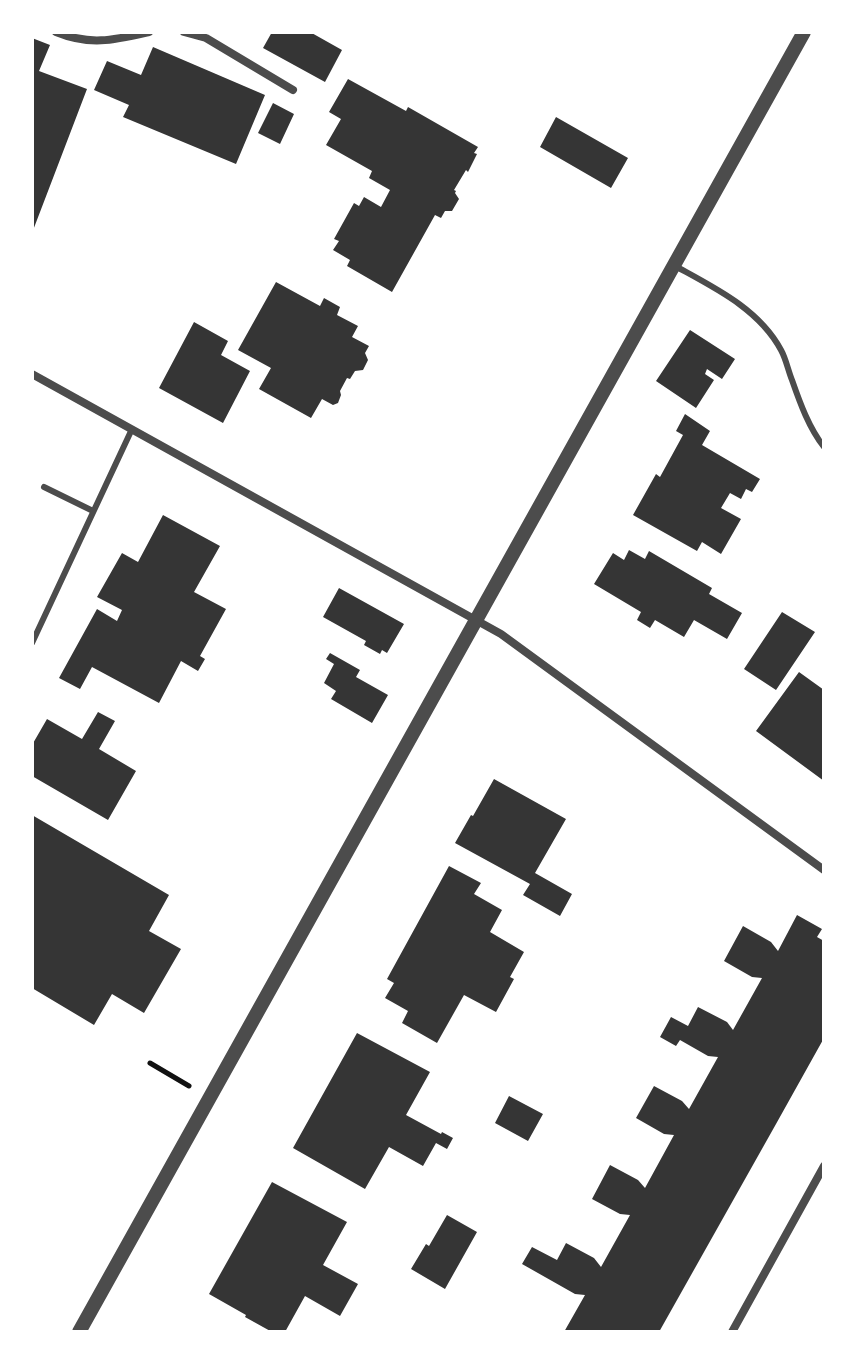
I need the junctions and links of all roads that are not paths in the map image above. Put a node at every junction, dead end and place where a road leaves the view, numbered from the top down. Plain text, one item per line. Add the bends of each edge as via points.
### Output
1 (56, 32) edge
2 (149, 32) edge
3 (184, 32) edge
4 (804, 32) edge
5 (293, 90) dead end
6 (675, 266) junction
7 (32, 374) edge
8 (132, 429) junction
9 (824, 447) edge
10 (44, 487) dead end
11 (93, 511) junction
12 (476, 621) junction
13 (32, 643) edge
14 (824, 870) edge
15 (824, 1166) edge
16 (79, 1332) edge
17 (732, 1332) edge

1 - 2 street via 93,42
3 - 5 street via 206,38
4 - 6 street
6 - 9 lane via 744,307 766,327
6 - 12 street
7 - 8 street
8 - 11 lane
8 - 12 street
10 - 11 lane
11 - 13 lane
12 - 14 street
12 - 16 street
15 - 17 street

